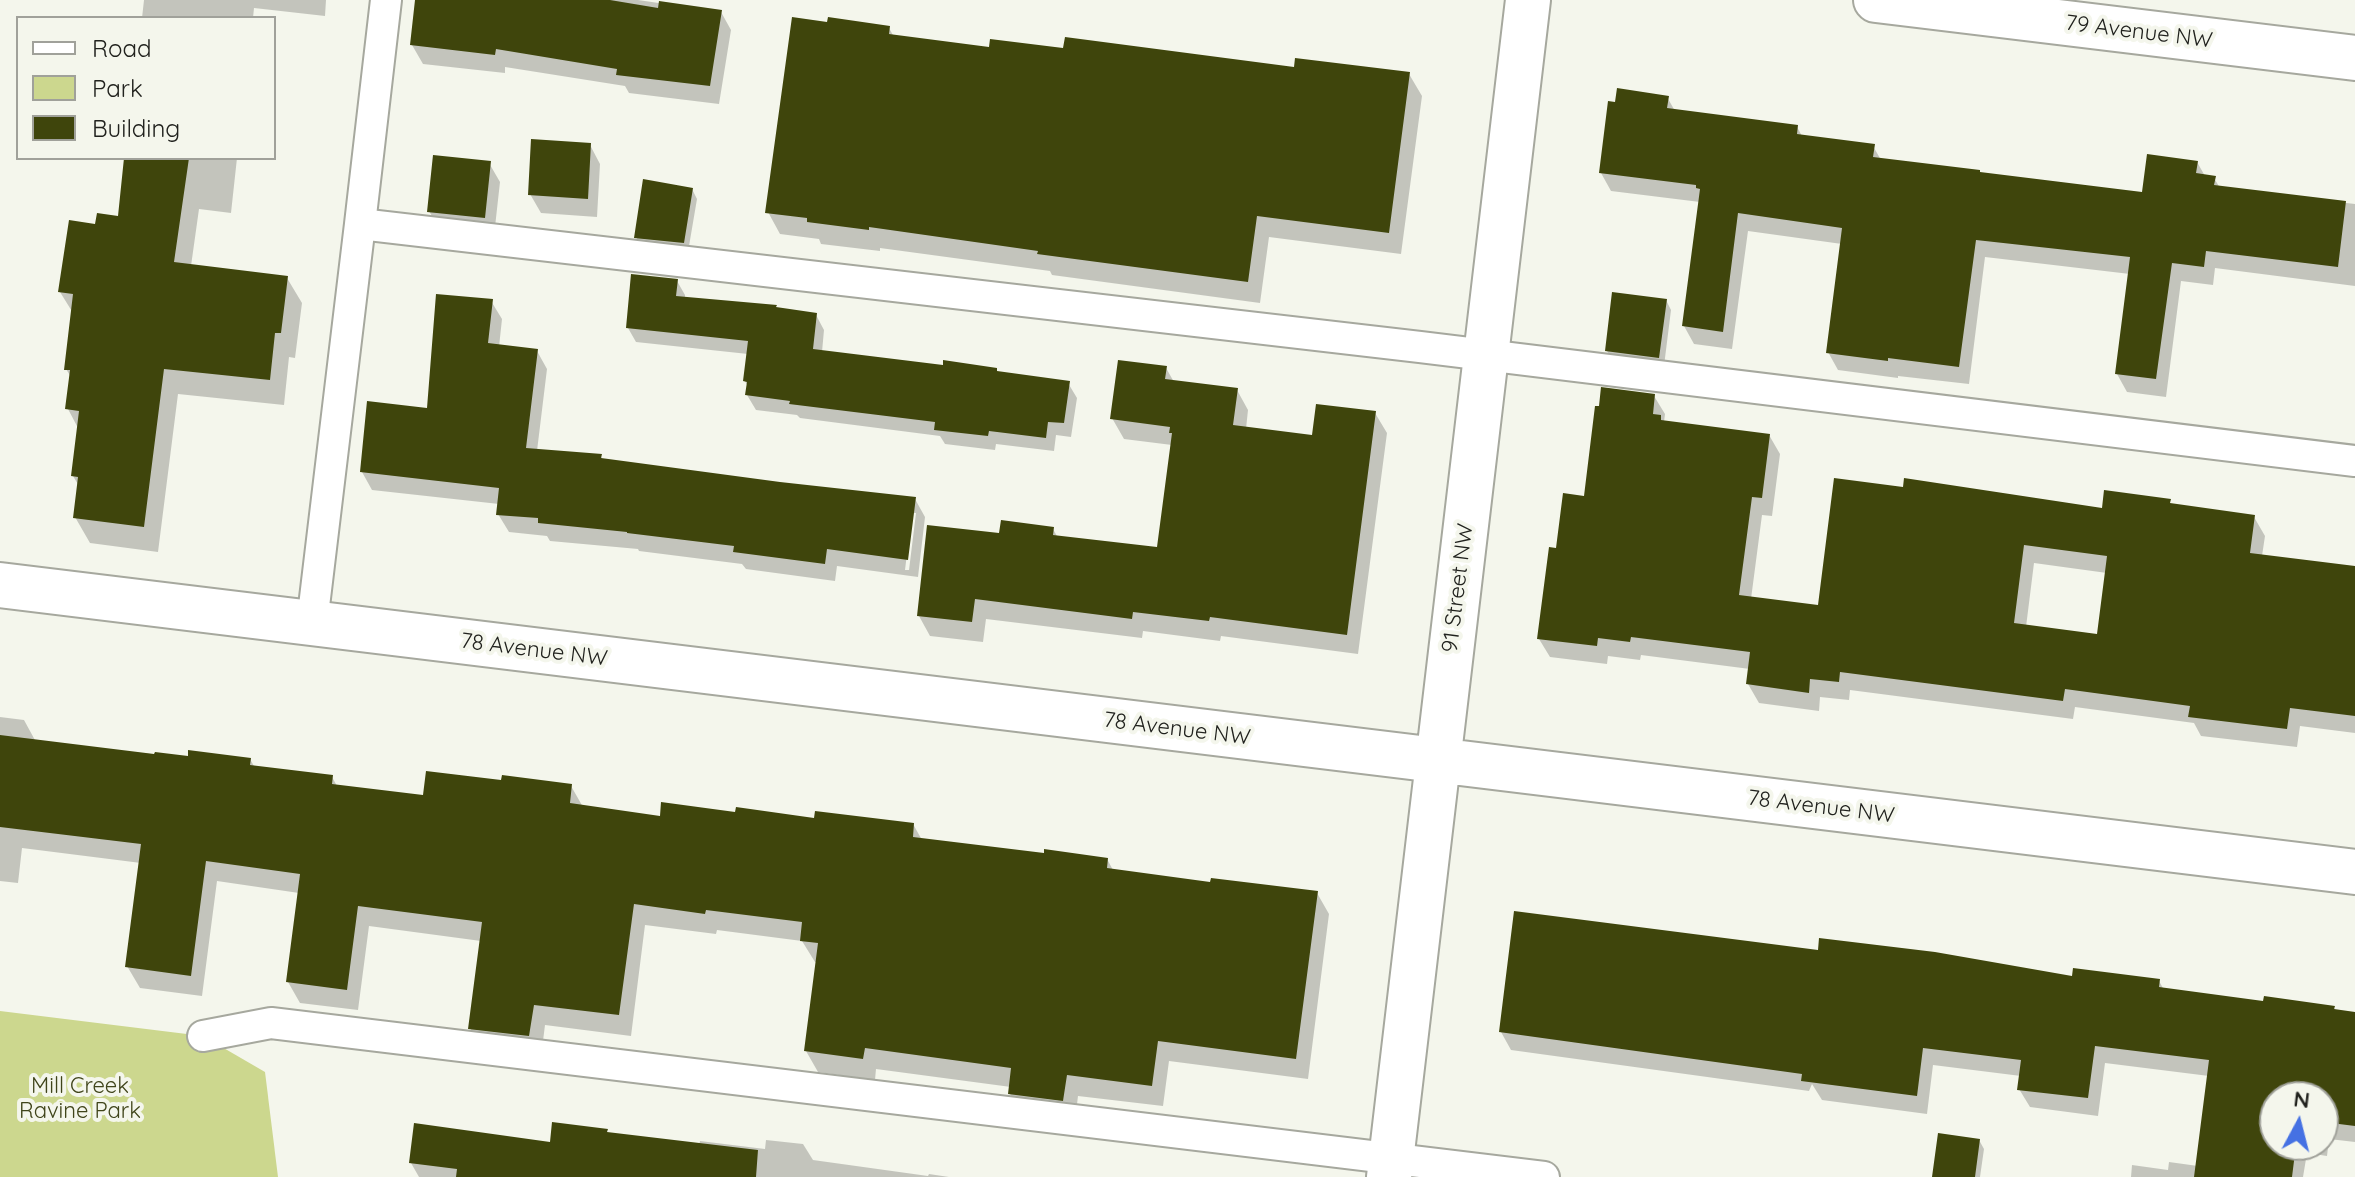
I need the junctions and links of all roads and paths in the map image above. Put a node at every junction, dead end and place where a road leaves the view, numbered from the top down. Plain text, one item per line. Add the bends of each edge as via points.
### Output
1 (386, 0) edge
2 (1528, 0) edge
3 (1876, 0) edge
4 (2355, 58) edge
5 (360, 224) junction
6 (1486, 356) junction
7 (2355, 461) edge
8 (0, 585) edge
9 (312, 623) junction
10 (1438, 760) junction
11 (2355, 872) edge
12 (203, 1036) dead end
13 (1390, 1167) edge
14 (1544, 1177) edge

1 - 5 lane
2 - 6 street, 91 Street NW
3 - 4 street, 79 Avenue NW
5 - 6 lane
5 - 9 lane
6 - 7 lane
6 - 10 street, 91 Street NW
8 - 9 street, 78 Avenue NW
9 - 10 street, 78 Avenue NW
10 - 11 street, 78 Avenue NW
10 - 13 street, 91 Street NW
12 - 13 lane via 271,1023
13 - 14 lane

